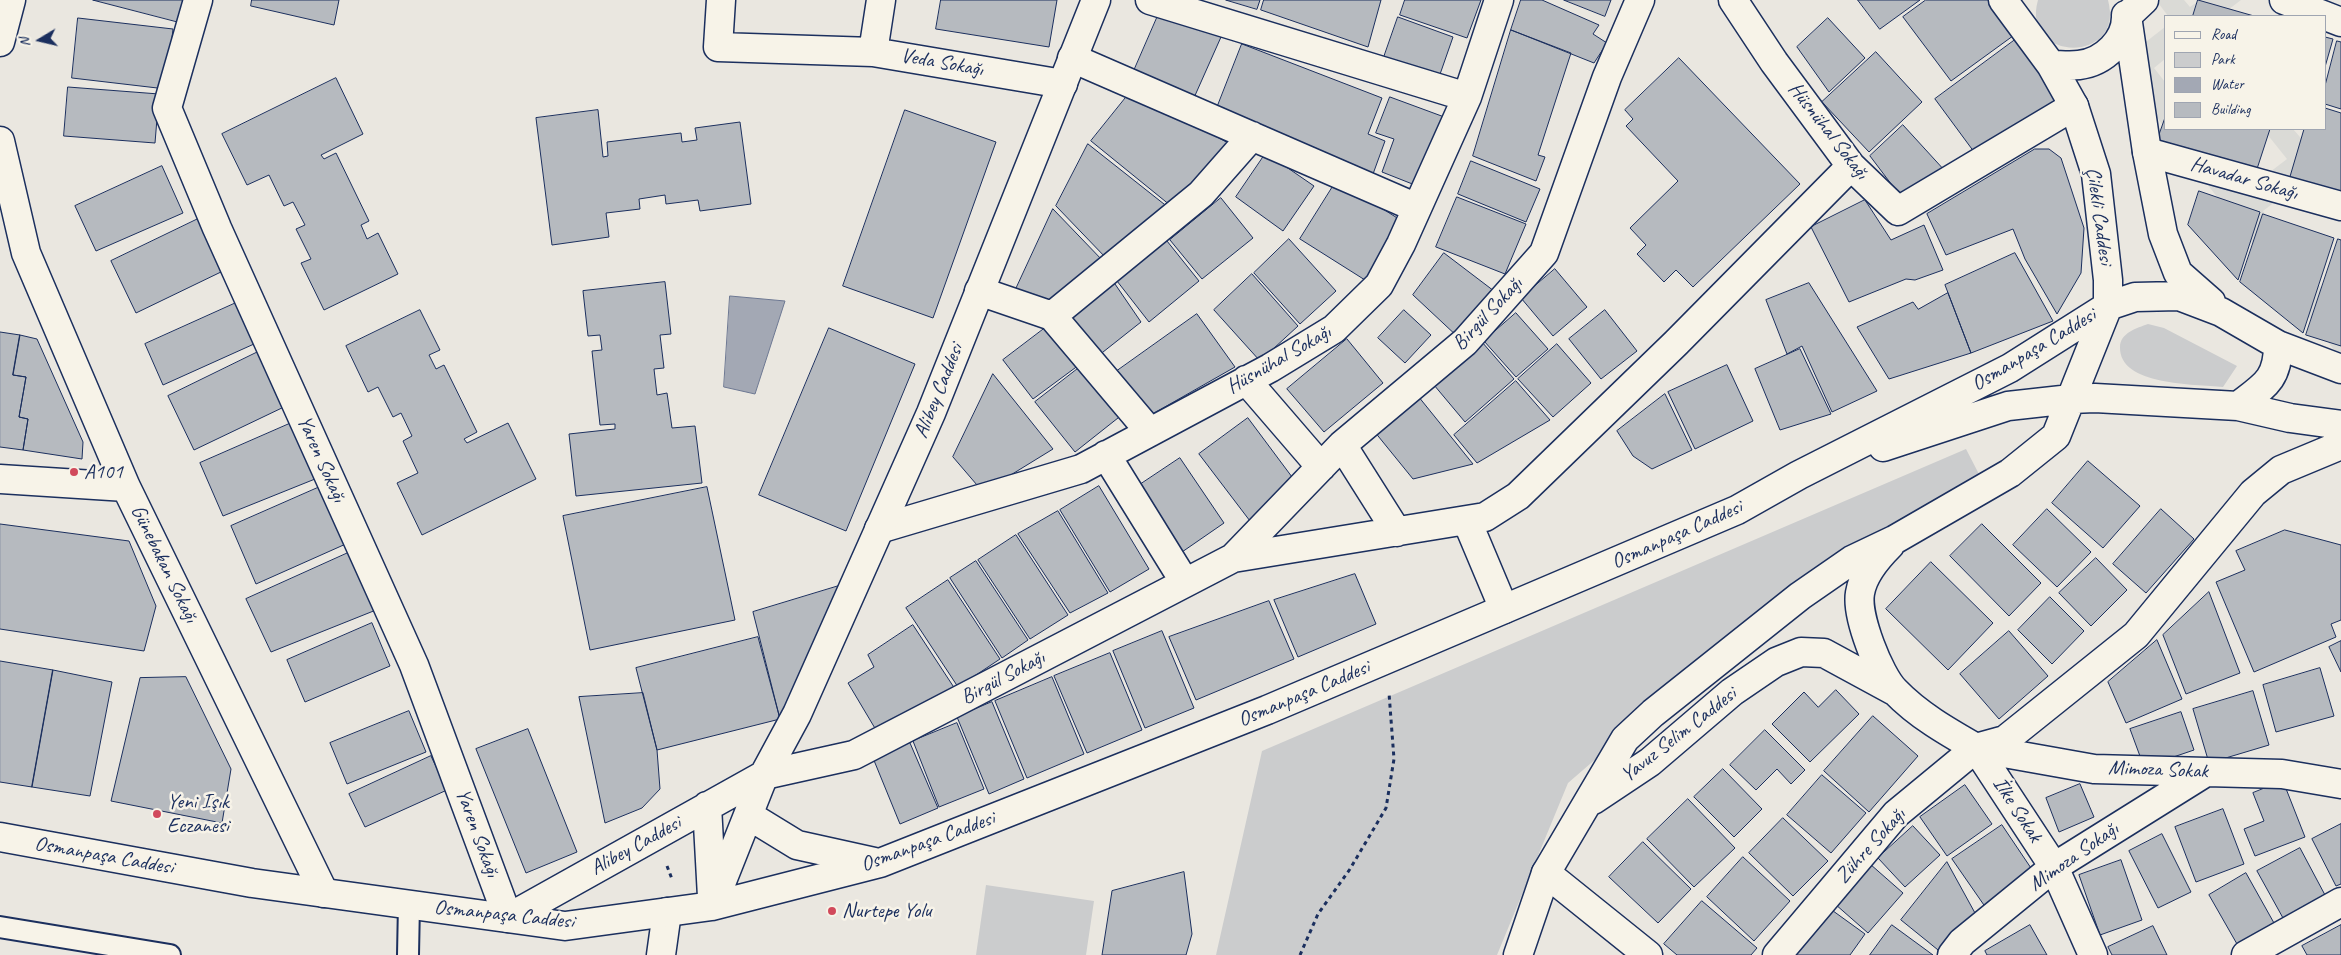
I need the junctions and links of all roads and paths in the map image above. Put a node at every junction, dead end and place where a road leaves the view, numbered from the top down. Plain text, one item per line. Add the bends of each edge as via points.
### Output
1 (11, 0) edge
2 (198, 0) edge
3 (721, 0) edge
4 (881, 0) edge
5 (1096, 0) edge
6 (1150, 0) edge
7 (1499, 0) edge
8 (1640, 0) edge
9 (1733, 0) edge
10 (2284, 0) edge
11 (2129, 5) edge
12 (2014, 6) edge
13 (2323, 15) edge
14 (2326, 16) edge
15 (2341, 22) edge
16 (0, 42) edge
17 (873, 52) junction
18 (1072, 58) junction
19 (2051, 65) junction
20 (1063, 84) junction
21 (1466, 98) junction
22 (2074, 106) junction
23 (1252, 136) junction
24 (2146, 152) junction
25 (1, 154) edge
26 (1851, 166) junction
27 (2341, 206) edge
28 (1417, 208) junction
29 (979, 291) junction
30 (2108, 306) junction
31 (2222, 312) junction
32 (1052, 316) junction
33 (2278, 345) junction
34 (2341, 369) edge
35 (1246, 380) junction
36 (2083, 399) junction
37 (2238, 406) junction
38 (2341, 424) edge
39 (1150, 432) junction
40 (1342, 445) junction
41 (2341, 445) edge
42 (1106, 455) junction
43 (1321, 467) junction
44 (1799, 475) junction
45 (0, 478) edge
46 (126, 487) junction
47 (1467, 521) junction
48 (879, 529) junction
49 (1396, 532) junction
50 (1894, 540) junction
51 (1233, 558) junction
52 (1184, 582) junction
53 (1504, 609) junction
54 (1387, 659) junction
55 (1894, 690) junction
56 (1976, 748) junction
57 (2206, 772) junction
58 (764, 775) junction
59 (2341, 784) edge
60 (1589, 802) junction
61 (707, 806) junction
62 (748, 815) junction
63 (0, 836) edge
64 (880, 863) junction
65 (2054, 867) junction
66 (1546, 873) junction
67 (324, 893) junction
68 (2341, 902) edge
69 (409, 904) junction
70 (712, 906) junction
71 (667, 912) junction
72 (508, 918) junction
73 (0, 927) edge
74 (170, 955) edge
75 (408, 955) edge
76 (661, 955) edge
77 (1300, 955) edge
78 (1518, 955) edge
79 (1648, 955) edge
80 (1777, 955) edge
81 (1952, 955) edge
82 (2093, 955) edge
83 (2246, 955) edge

1 - 16 street
2 - 72 street, Yaren Sokağı via 167,108 217,228 414,665
3 - 17 street via 718,47
4 - 17 street, Veda Sokağı
5 - 18 street, Alibey Caddesi
6 - 21 street
7 - 21 street, Hüsnühal Sokağı
8 - 40 street, Birgül Sokağı via 1607,77 1544,253 1465,342
9 - 26 street, Hüsnühal Sokağı via 1774,62
10 - 13 street
11 - 19 street via 2122,34 2112,49 2097,60 2079,65
11 - 24 street
12 - 19 street, Çilekli Caddesi
14 - 15 street
17 - 20 street, Veda Sokağı
18 - 20 street, Alibey Caddesi
18 - 23 street
19 - 22 street, Çilekli Caddesi
20 - 29 street, Alibey Caddesi
21 - 28 street, Hüsnühal Sokağı
22 - 26 street, Hüsnühal Sokağı via 1898,211
22 - 30 street, Çilekli Caddesi via 2096,174
23 - 28 street
23 - 32 street via 1201,194
24 - 27 street, Havadar Sokağı
24 - 31 street via 2163,234 2178,273
25 - 46 street, Günebakan Sokağı via 26,253
26 - 47 street, Birgül Sokağı via 1676,343 1518,496 1485,517
28 - 35 street, Hüsnühal Sokağı via 1379,285 1334,329
29 - 32 street
29 - 48 street, Alibey Caddesi via 931,413
30 - 31 street, Osmanpaşa Caddesi via 2135,297 2179,296
30 - 36 street via 2089,350
30 - 44 street, Osmanpaşa Caddesi via 2010,368
31 - 33 street
32 - 39 street
33 - 34 street
33 - 37 street via 2275,372 2268,383
35 - 39 street, Hüsnühal Sokağı
35 - 43 street
36 - 37 street, Osmanpaşa Caddesi
36 - 44 street, Osmanpaşa Caddesi via 2008,406
36 - 50 street via 2056,436 2010,473
37 - 38 street, Osmanpaşa Caddesi via 2290,418
39 - 42 street, Hüsnühal Sokağı
40 - 43 street, Birgül Sokağı
40 - 49 street
41 - 56 street via 2281,470 2253,492 2136,635 2005,740
42 - 48 street, Hüsnühal Sokağı via 1081,468
42 - 52 street
43 - 51 street, Birgül Sokağı
44 - 53 street, Osmanpaşa Caddesi via 1737,510
45 - 46 street
46 - 67 street, Günebakan Sokağı
47 - 49 street, Birgül Sokağı
47 - 53 street
48 - 58 street, Alibey Caddesi via 797,714
49 - 51 street, Birgül Sokağı
50 - 55 street via 1871,566 1860,592 1861,616 1869,644
50 - 60 street via 1852,560 1800,596 1653,713 1625,739
51 - 52 street, Birgül Sokağı
52 - 58 street, Birgül Sokağı via 854,755
53 - 54 street, Osmanpaşa Caddesi
54 - 64 street, Osmanpaşa Caddesi via 1267,710
54 - 77 path via 1394,759 1386,808 1350,869 1318,914
55 - 56 street via 1940,727
55 - 60 street, Yavuz Selim Caddesi via 1824,653 1801,652 1776,662 1732,692 1650,762
56 - 57 street, Mimoza Sokak via 2094,769
56 - 65 street, İlke Sokak
56 - 80 street, Zühre Sokağı via 1896,814
57 - 59 street, Mimoza Sokak via 2282,774
57 - 65 street, Mimoza Sokağı
58 - 61 street, Alibey Caddesi
58 - 62 street, Alibey Caddesi
60 - 66 street, Yavuz Selim Caddesi
61 - 70 street
61 - 72 street, Alibey Caddesi
62 - 64 street via 797,845
62 - 70 street, Alibey Caddesi
63 - 67 street, Osmanpaşa Caddesi via 252,883
64 - 70 street, Osmanpaşa Caddesi
65 - 81 street, Mimoza Sokağı via 1962,942
65 - 82 street, İlke Sokak
66 - 78 street, Yavuz Selim Caddesi
66 - 79 street
67 - 69 street, Osmanpaşa Caddesi
68 - 83 street
69 - 72 street, Osmanpaşa Caddesi
69 - 75 lane
70 - 71 street, Osmanpaşa Caddesi
71 - 72 street, Osmanpaşa Caddesi via 565,926
71 - 76 street
73 - 74 lane

